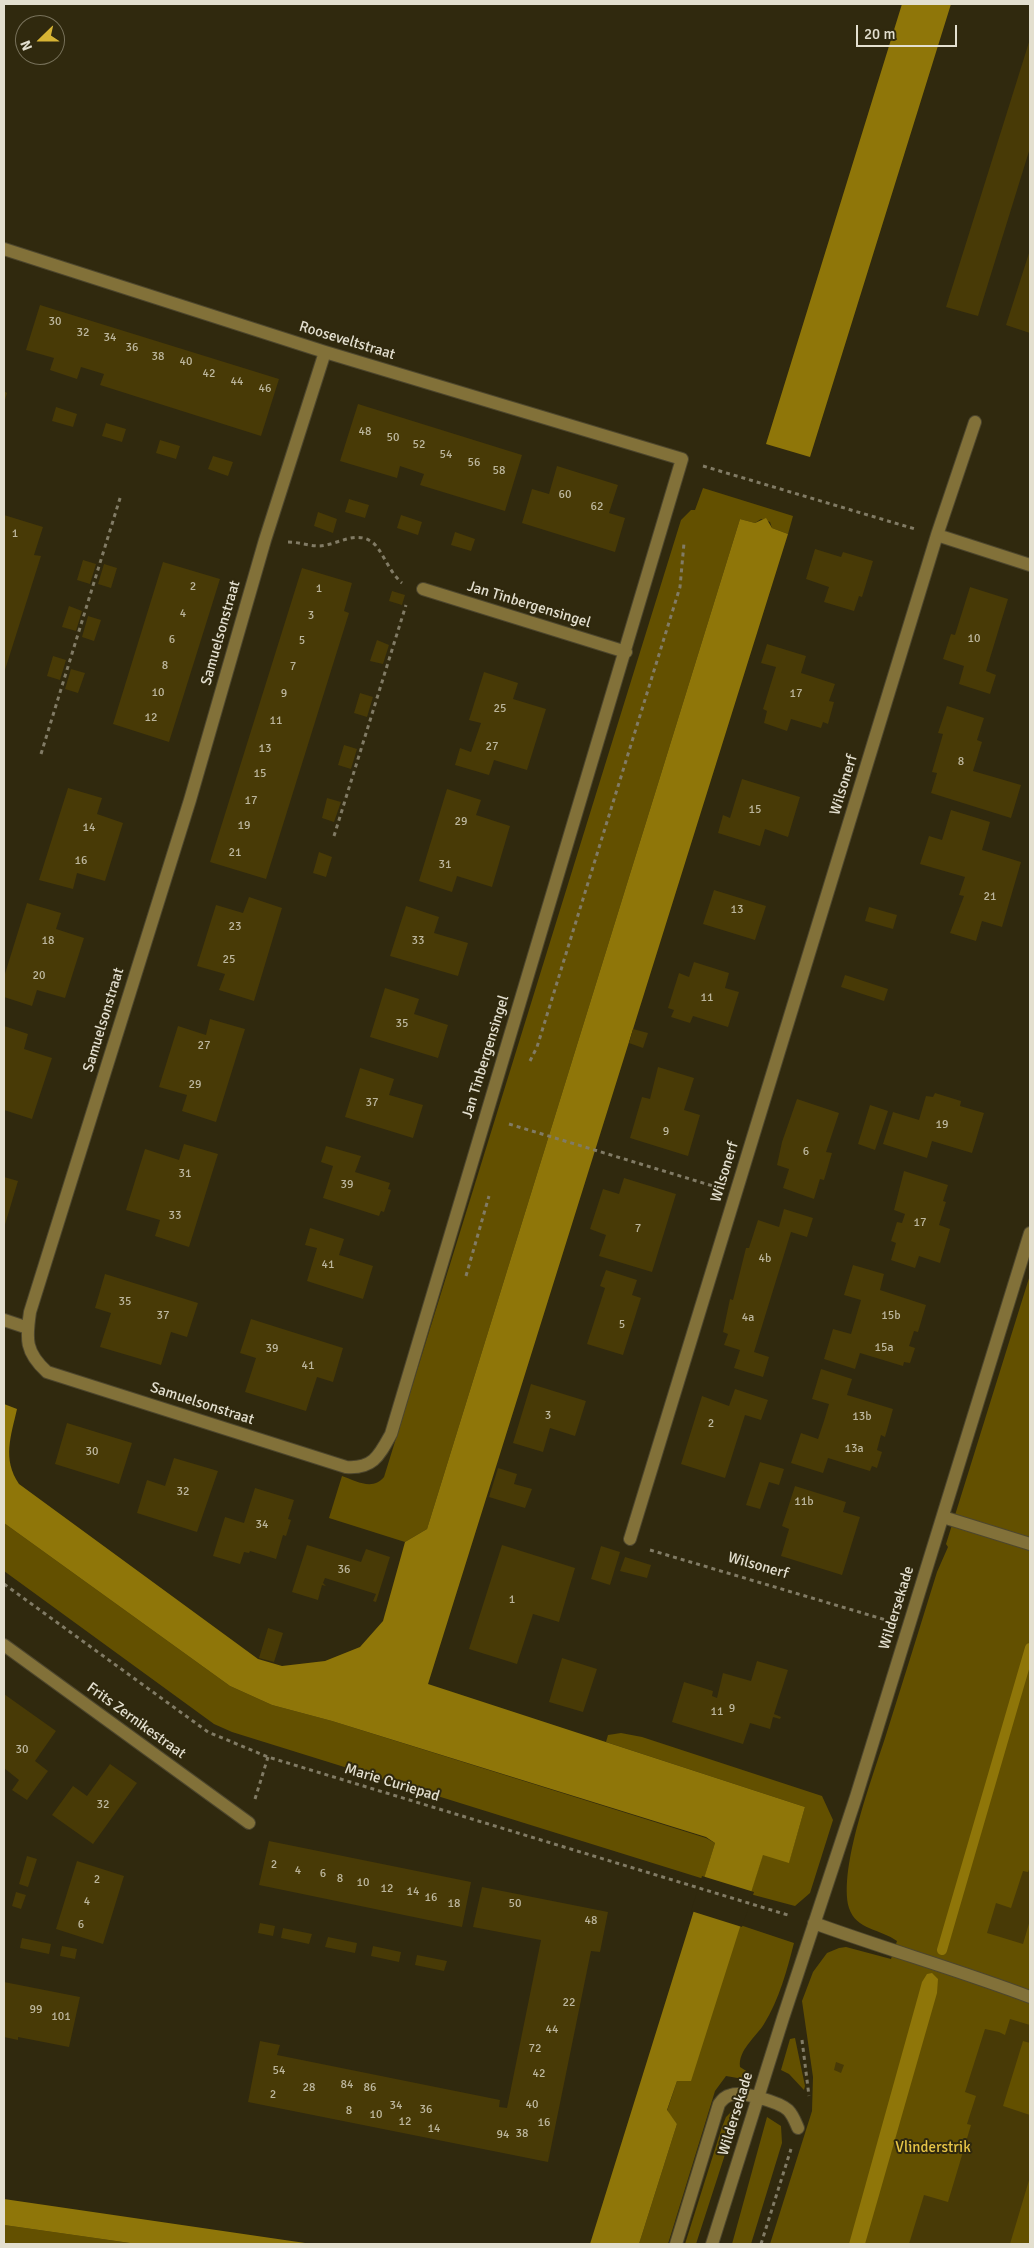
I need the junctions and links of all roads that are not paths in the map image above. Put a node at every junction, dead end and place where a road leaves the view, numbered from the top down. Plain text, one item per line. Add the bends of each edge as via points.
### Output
1 (4, 249) edge
2 (325, 352) junction
3 (975, 422) dead end
4 (682, 459) joint
5 (938, 536) junction
6 (1030, 565) edge
7 (417, 590) road end
8 (626, 652) junction
9 (1030, 1233) edge
10 (4, 1320) edge
11 (28, 1328) junction
12 (368, 1465) joint
13 (943, 1517) junction
14 (630, 1539) road end
15 (1030, 1544) edge
16 (4, 1645) edge
17 (249, 1823) road end
18 (814, 1923) junction
19 (1030, 1997) edge
20 (758, 2098) junction
21 (798, 2128) road end
22 (676, 2244) edge
23 (712, 2244) edge

1 - 2 street, Rooseveltstraat
2 - 4 street, Rooseveltstraat
2 - 11 street, Samuelsonstraat via 265,540 190,800 30,1312
3 - 5 street, Wilsonerf
4 - 8 street, Jan Tinbergensingel
5 - 6 street
5 - 14 street, Wilsonerf
7 - 8 street, Jan Tinbergensingel
8 - 12 street, Jan Tinbergensingel via 391,1434 380,1454
9 - 13 street, Wildersekade
10 - 11 street
11 - 12 street, Samuelsonstraat via 30,1352 47,1372 346,1467
13 - 15 street
13 - 18 street, Wildersekade
16 - 17 street, Frits Zernikestraat
18 - 19 street via 880,1947 936,1962
18 - 20 street, Wildersekade
20 - 21 street via 788,2111
20 - 22 street via 737,2093 723,2098 718,2104
20 - 23 street, Wildersekade

